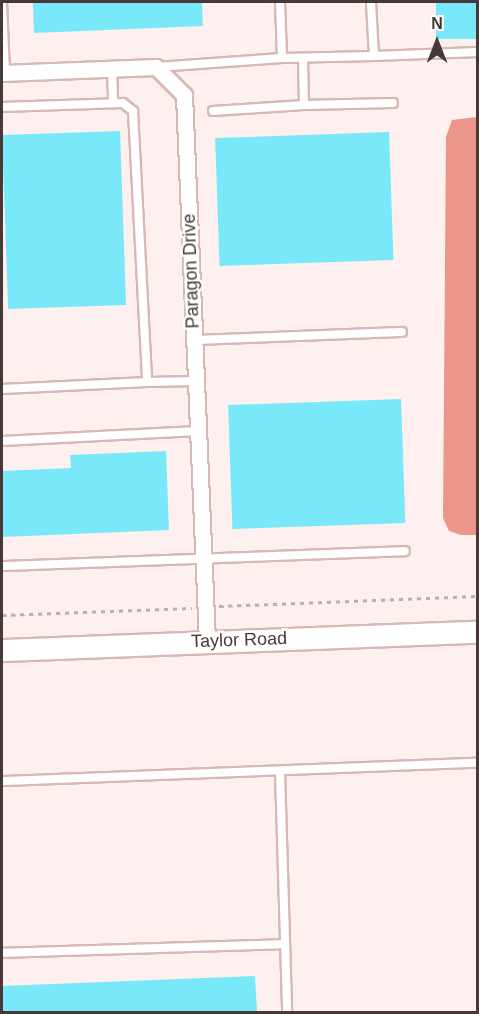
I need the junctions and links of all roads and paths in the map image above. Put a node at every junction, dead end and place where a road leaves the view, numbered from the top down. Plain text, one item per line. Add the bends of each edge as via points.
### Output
1 (2, 2) edge
2 (280, 2) edge
3 (371, 2) edge
4 (477, 52) edge
5 (374, 56) junction
6 (282, 58) junction
7 (303, 58) junction
8 (156, 67) junction
9 (112, 69) junction
10 (3, 73) edge
11 (113, 103) junction
12 (393, 103) dead end
13 (304, 105) junction
14 (2, 107) edge
15 (213, 111) dead end
16 (402, 332) dead end
17 (194, 340) junction
18 (196, 381) junction
19 (147, 382) junction
20 (2, 389) edge
21 (198, 431) junction
22 (2, 441) edge
23 (405, 551) dead end
24 (203, 559) junction
25 (2, 566) edge
26 (477, 596) edge
27 (205, 607) junction
28 (2, 615) edge
29 (477, 632) edge
30 (207, 642) junction
31 (2, 650) edge
32 (477, 763) edge
33 (280, 771) junction
34 (2, 781) edge
35 (285, 944) junction
36 (2, 953) edge
37 (287, 1012) edge

1 - 10 lane
2 - 6 lane
3 - 5 lane
4 - 5 lane
5 - 7 lane
6 - 7 lane
6 - 8 lane
7 - 13 lane
8 - 9 street
8 - 17 street, Paragon Drive via 184,95
9 - 10 street
9 - 11 lane
11 - 14 lane
11 - 19 lane via 123,103 133,111 135,126
12 - 13 lane
13 - 15 lane
16 - 17 lane
17 - 18 street, Paragon Drive
18 - 19 lane
18 - 21 street, Paragon Drive
19 - 20 lane
21 - 22 lane
21 - 24 street, Paragon Drive
23 - 24 lane
24 - 25 lane
24 - 27 street, Paragon Drive
26 - 27 path
27 - 28 path
27 - 30 street, Paragon Drive
29 - 30 main road, Taylor Road
30 - 31 main road, Taylor Road
32 - 33 lane
33 - 34 lane
33 - 35 lane
35 - 36 lane
35 - 37 lane

